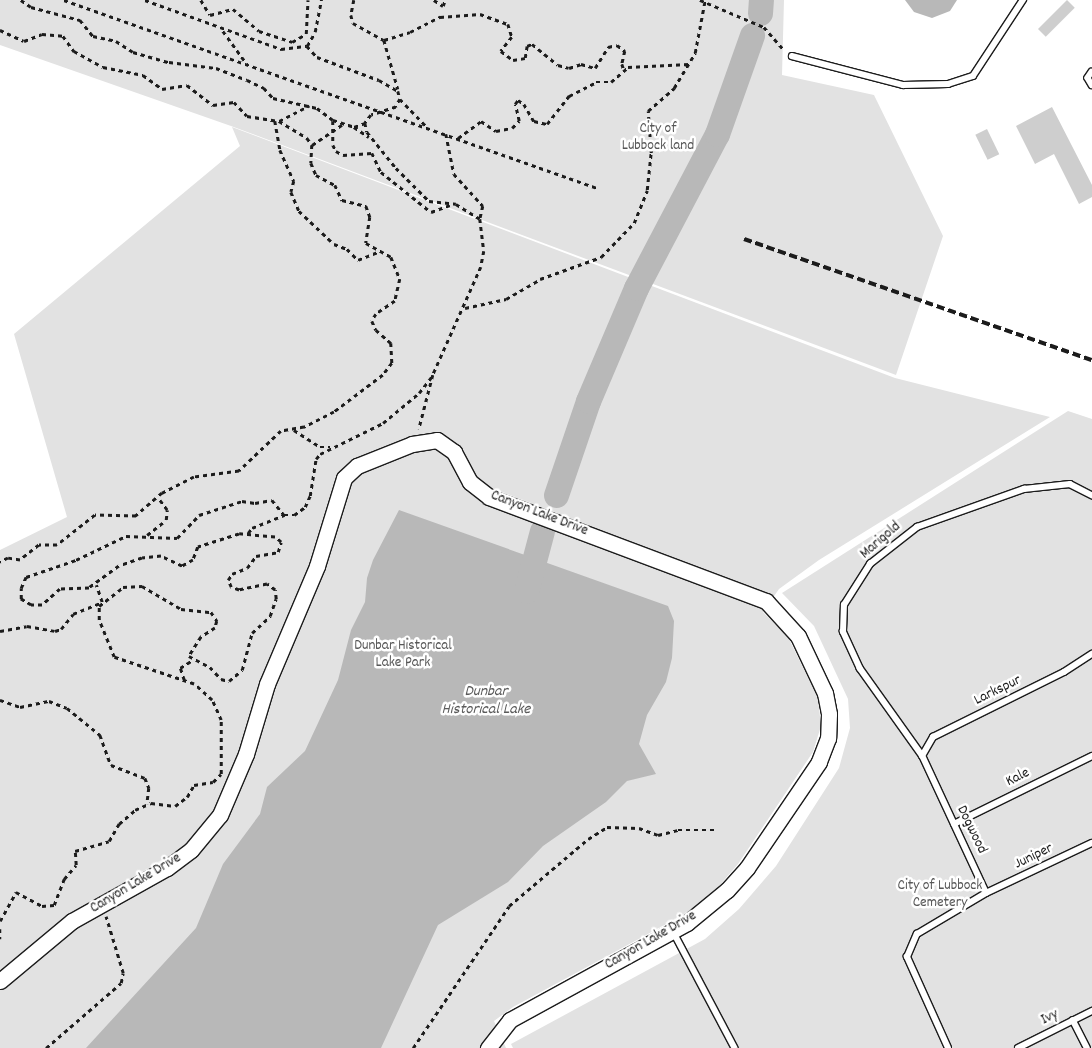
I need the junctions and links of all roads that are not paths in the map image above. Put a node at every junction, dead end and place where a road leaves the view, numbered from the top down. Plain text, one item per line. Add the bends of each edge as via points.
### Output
1 (1023, 0) edge
2 (792, 56) road end
3 (1092, 72) edge
4 (1092, 85) edge
5 (1090, 493) edge
6 (1092, 654) edge
7 (922, 756) junction
8 (1092, 756) edge
9 (954, 824) junction
10 (1092, 843) edge
11 (986, 893) junction
12 (674, 931) junction
13 (0, 981) edge
14 (1092, 1011) edge
15 (1073, 1020) junction
16 (488, 1048) edge
17 (735, 1048) edge
18 (948, 1048) edge
19 (1018, 1048) edge
20 (1087, 1048) edge

1 - 2 lane via 973,76 948,84 903,85
3 - 4 lane via 1088,78
5 - 7 lane, Marigold via 1070,484 1024,489 917,527 870,564 844,605 844,632 860,669
6 - 7 lane, Larkspur via 1064,672 933,736
7 - 9 lane, Dogwood
8 - 9 lane, Kale
9 - 11 lane, Dogwood
10 - 11 lane, Juniper
11 - 18 lane via 916,934 907,957
12 - 13 street, Canyon Lake Drive via 709,906 748,868 819,762 828,738 829,714 815,667 789,623 756,595 489,497 470,482 446,444 437,440 412,444 357,466 344,478 317,566 267,684 246,754 220,815 191,850 167,868 72,921
12 - 16 street, Canyon Lake Drive via 510,1020
12 - 17 lane
14 - 15 lane, Ivy
15 - 19 lane, Ivy
15 - 20 lane

